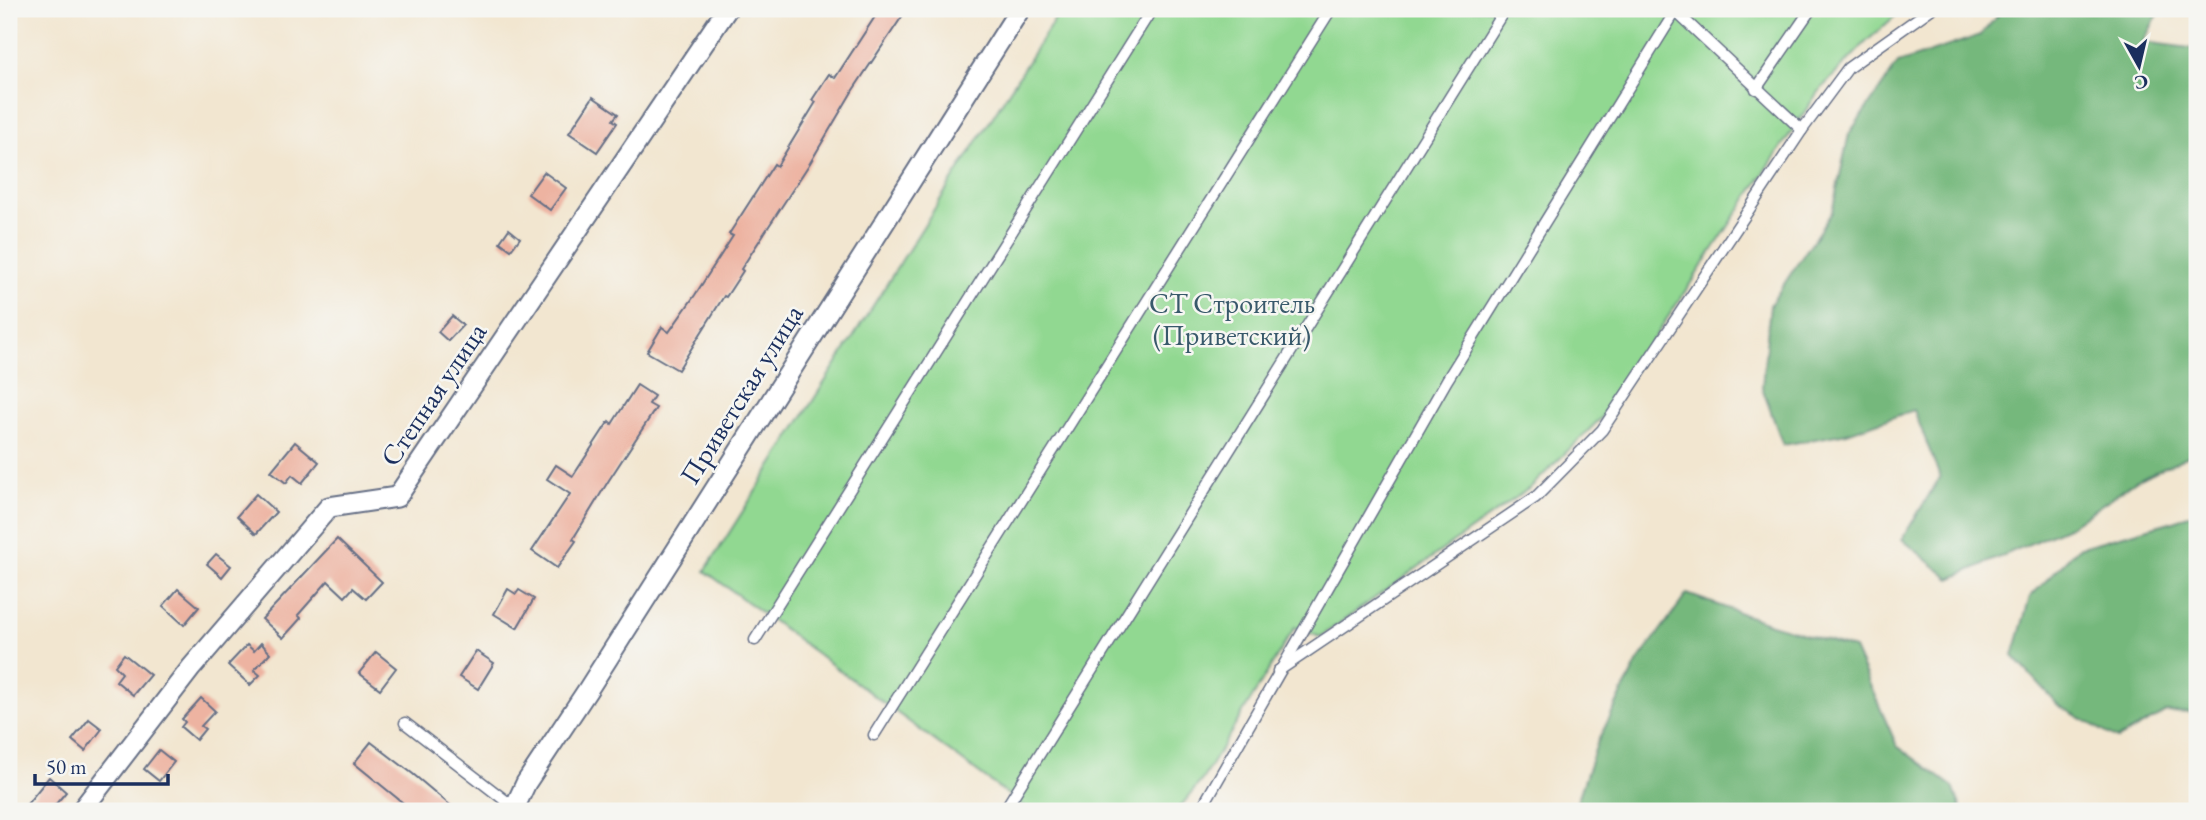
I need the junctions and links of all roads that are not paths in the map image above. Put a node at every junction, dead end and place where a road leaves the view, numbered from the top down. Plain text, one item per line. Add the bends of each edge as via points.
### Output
1 (727, 9) edge
2 (1020, 9) edge
3 (1152, 9) edge
4 (1331, 9) edge
5 (1505, 9) edge
6 (1811, 9) edge
7 (1931, 9) edge
8 (1674, 10) edge
9 (1756, 89) junction
10 (1801, 130) junction
11 (755, 640) dead end
12 (1278, 671) junction
13 (405, 723) dead end
14 (874, 735) dead end
15 (514, 809) edge
16 (80, 811) edge
17 (1004, 811) edge
18 (1200, 811) edge

1 - 16 street, Степная улица via 397,497 329,507 191,668
2 - 15 street, Приветская улица via 526,783
3 - 11 lane
4 - 14 lane
5 - 17 lane
6 - 9 lane
7 - 10 lane via 1848,68
8 - 9 lane
8 - 12 lane via 1447,380
9 - 10 lane
10 - 12 lane via 1602,430 1536,497
12 - 18 lane
13 - 15 lane

